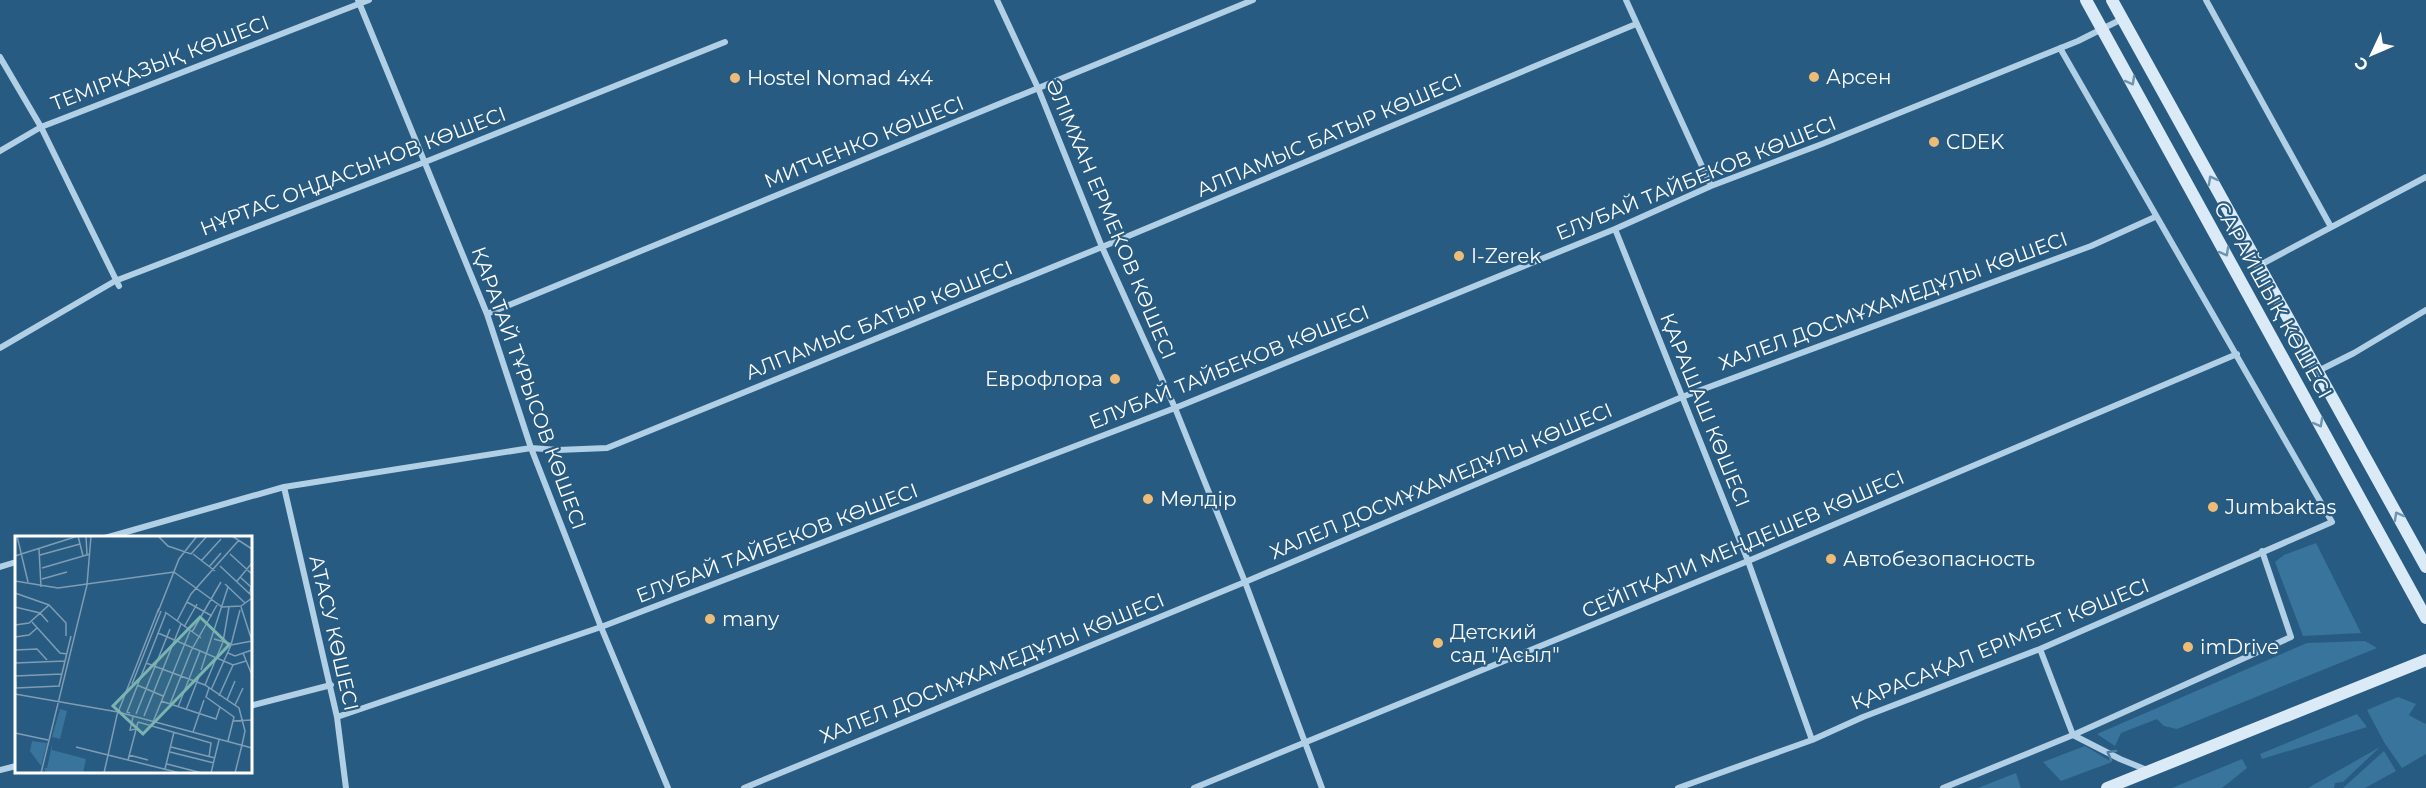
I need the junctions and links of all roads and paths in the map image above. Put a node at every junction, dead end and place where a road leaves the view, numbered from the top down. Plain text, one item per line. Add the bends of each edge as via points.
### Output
1 (369, 0) edge
2 (997, 0) edge
3 (1253, 0) edge
4 (1626, 0) edge
5 (2086, 0) edge
6 (2112, 0) edge
7 (2206, 0) edge
8 (359, 2) edge
9 (2122, 19) junction
10 (1636, 24) junction
11 (2103, 30) junction
12 (725, 42) dead end
13 (2060, 48) junction
14 (0, 57) edge
15 (1038, 88) junction
16 (41, 127) junction
17 (0, 151) edge
18 (425, 162) junction
19 (2426, 177) edge
20 (1711, 186) junction
21 (2155, 217) junction
22 (2331, 227) junction
23 (1615, 229) junction
24 (1102, 247) junction
25 (2260, 265) junction
26 (117, 283) junction
27 (2426, 310) edge
28 (487, 314) junction
29 (0, 348) edge
30 (2237, 354) junction
31 (2318, 371) junction
32 (1682, 397) junction
33 (1175, 408) junction
34 (531, 448) junction
35 (284, 487) junction
36 (109, 536) edge
37 (2262, 551) junction
38 (1748, 561) junction
39 (15, 562) edge
40 (2424, 562) edge
41 (0, 567) edge
42 (1245, 582) junction
43 (2426, 618) edge
44 (601, 627) junction
45 (2040, 649) junction
46 (2426, 660) edge
47 (331, 685) junction
48 (252, 705) edge
49 (337, 717) junction
50 (2073, 735) junction
51 (1812, 740) junction
52 (1304, 743) junction
53 (15, 766) edge
54 (0, 770) edge
55 (2151, 771) junction
56 (346, 788) edge
57 (668, 788) edge
58 (744, 788) edge
59 (1194, 788) edge
60 (1322, 788) edge
61 (1678, 788) edge
62 (1943, 788) edge
63 (2107, 788) edge

1 - 8 street, ТЕМІРҚАЗЫҚ КӨШЕСІ
2 - 15 street, ӘЛІМХАН ЕРМЕКОВ КӨШЕСІ
3 - 15 street, МИТЧЕНКО КӨШЕСІ
4 - 10 street
5 - 11 main road, САРАЙШЫҚ КӨШЕСІ
6 - 9 main road, САРАЙШЫҚ КӨШЕСІ
7 - 22 street
8 - 16 street, ТЕМІРҚАЗЫҚ КӨШЕСІ
8 - 18 street, ҚАРАТАЙ ТҰРЫСОВ КӨШЕСІ
9 - 11 street, ЕЛУБАЙ ТАЙБЕКОВ КӨШЕСІ
25 -> 9 main road, САРАЙШЫҚ КӨШЕСІ
10 - 20 street
10 - 24 street, АЛПАМЫС БАТЫР КӨШЕСІ
11 - 13 street, ЕЛУБАЙ ТАЙБЕКОВ КӨШЕСІ
11 -> 43 main road, САРАЙШЫҚ КӨШЕСІ
12 - 18 street, НҰРТАС ОҢДАСЫНОВ КӨШЕСІ
13 - 20 street, ЕЛУБАЙ ТАЙБЕКОВ КӨШЕСІ
13 - 21 street
14 - 16 street
15 - 24 street, ӘЛІМХАН ЕРМЕКОВ КӨШЕСІ
15 - 28 street, МИТЧЕНКО КӨШЕСІ
16 - 17 street, ТЕМІРҚАЗЫҚ КӨШЕСІ
16 - 26 street
18 - 26 street, НҰРТАС ОҢДАСЫНОВ КӨШЕСІ
18 - 28 street, ҚАРАТАЙ ТҰРЫСОВ КӨШЕСІ
19 - 22 street
20 - 23 street, ЕЛУБАЙ ТАЙБЕКОВ КӨШЕСІ
21 - 30 street
21 - 32 street, ХАЛЕЛ ДОСМҰХАМЕДҰЛЫ КӨШЕСІ via 2080,250
22 - 25 street
23 - 32 street, ҚАРАШАШ КӨШЕСІ
23 - 33 street, ЕЛУБАЙ ТАЙБЕКОВ КӨШЕСІ
24 - 33 street, ӘЛІМХАН ЕРМЕКОВ КӨШЕСІ
24 - 34 street, АЛПАМЫС БАТЫР КӨШЕСІ via 607,448
25 - 31 main road, САРАЙШЫҚ КӨШЕСІ
26 - 29 street, НҰРТАС ОҢДАСЫНОВ КӨШЕСІ
27 - 31 street
28 - 34 street, ҚАРАТАЙ ТҰРЫСОВ КӨШЕСІ
30 - 37 street, ҚАРАСАҚАЛ ЕРІМБЕТ КӨШЕСІ via 2332,522
30 - 38 street, СЕЙІТҚАЛИ МЕҢДЕШЕВ КӨШЕСІ
40 -> 31 main road, САРАЙШЫҚ КӨШЕСІ
32 - 38 street, ҚАРАШАШ КӨШЕСІ
32 - 42 street, ХАЛЕЛ ДОСМҰХАМЕДҰЛЫ КӨШЕСІ
33 - 42 street, ӘЛІМХАН ЕРМЕКОВ КӨШЕСІ
33 - 44 street, ЕЛУБАЙ ТАЙБЕКОВ КӨШЕСІ
34 - 35 street, АЛПАМЫС БАТЫР КӨШЕСІ
34 - 44 street, ҚАРАТАЙ ТҰРЫСОВ КӨШЕСІ
35 - 36 street, АЛПАМЫС БАТЫР КӨШЕСІ
35 - 47 street, АТАСУ КӨШЕСІ
37 - 45 street, ҚАРАСАҚАЛ ЕРІМБЕТ КӨШЕСІ
37 - 50 street via 2291,638
38 - 51 street, ҚАРАШАШ КӨШЕСІ
38 - 52 street, СЕЙІТҚАЛИ МЕҢДЕШЕВ КӨШЕСІ
39 - 41 street
42 - 52 street, ӘЛІМХАН ЕРМЕКОВ КӨШЕСІ
42 - 58 street, ХАЛЕЛ ДОСМҰХАМЕДҰЛЫ КӨШЕСІ
44 - 49 street, ЕЛУБАЙ ТАЙБЕКОВ КӨШЕСІ
44 - 57 street, ҚАРАТАЙ ТҰРЫСОВ КӨШЕСІ
45 - 50 street
45 - 51 street, ҚАРАСАҚАЛ ЕРІМБЕТ КӨШЕСІ
46 - 55 main road
47 - 48 street
47 - 49 street, АТАСУ КӨШЕСІ
49 - 56 street, АТАСУ КӨШЕСІ
55 -> 50 street
50 - 62 street
51 - 61 street, ҚАРАСАҚАЛ ЕРІМБЕТ КӨШЕСІ
52 - 59 street, СЕЙІТҚАЛИ МЕҢДЕШЕВ КӨШЕСІ
52 - 60 street, ӘЛІМХАН ЕРМЕКОВ КӨШЕСІ
53 - 54 street
55 - 63 main road

